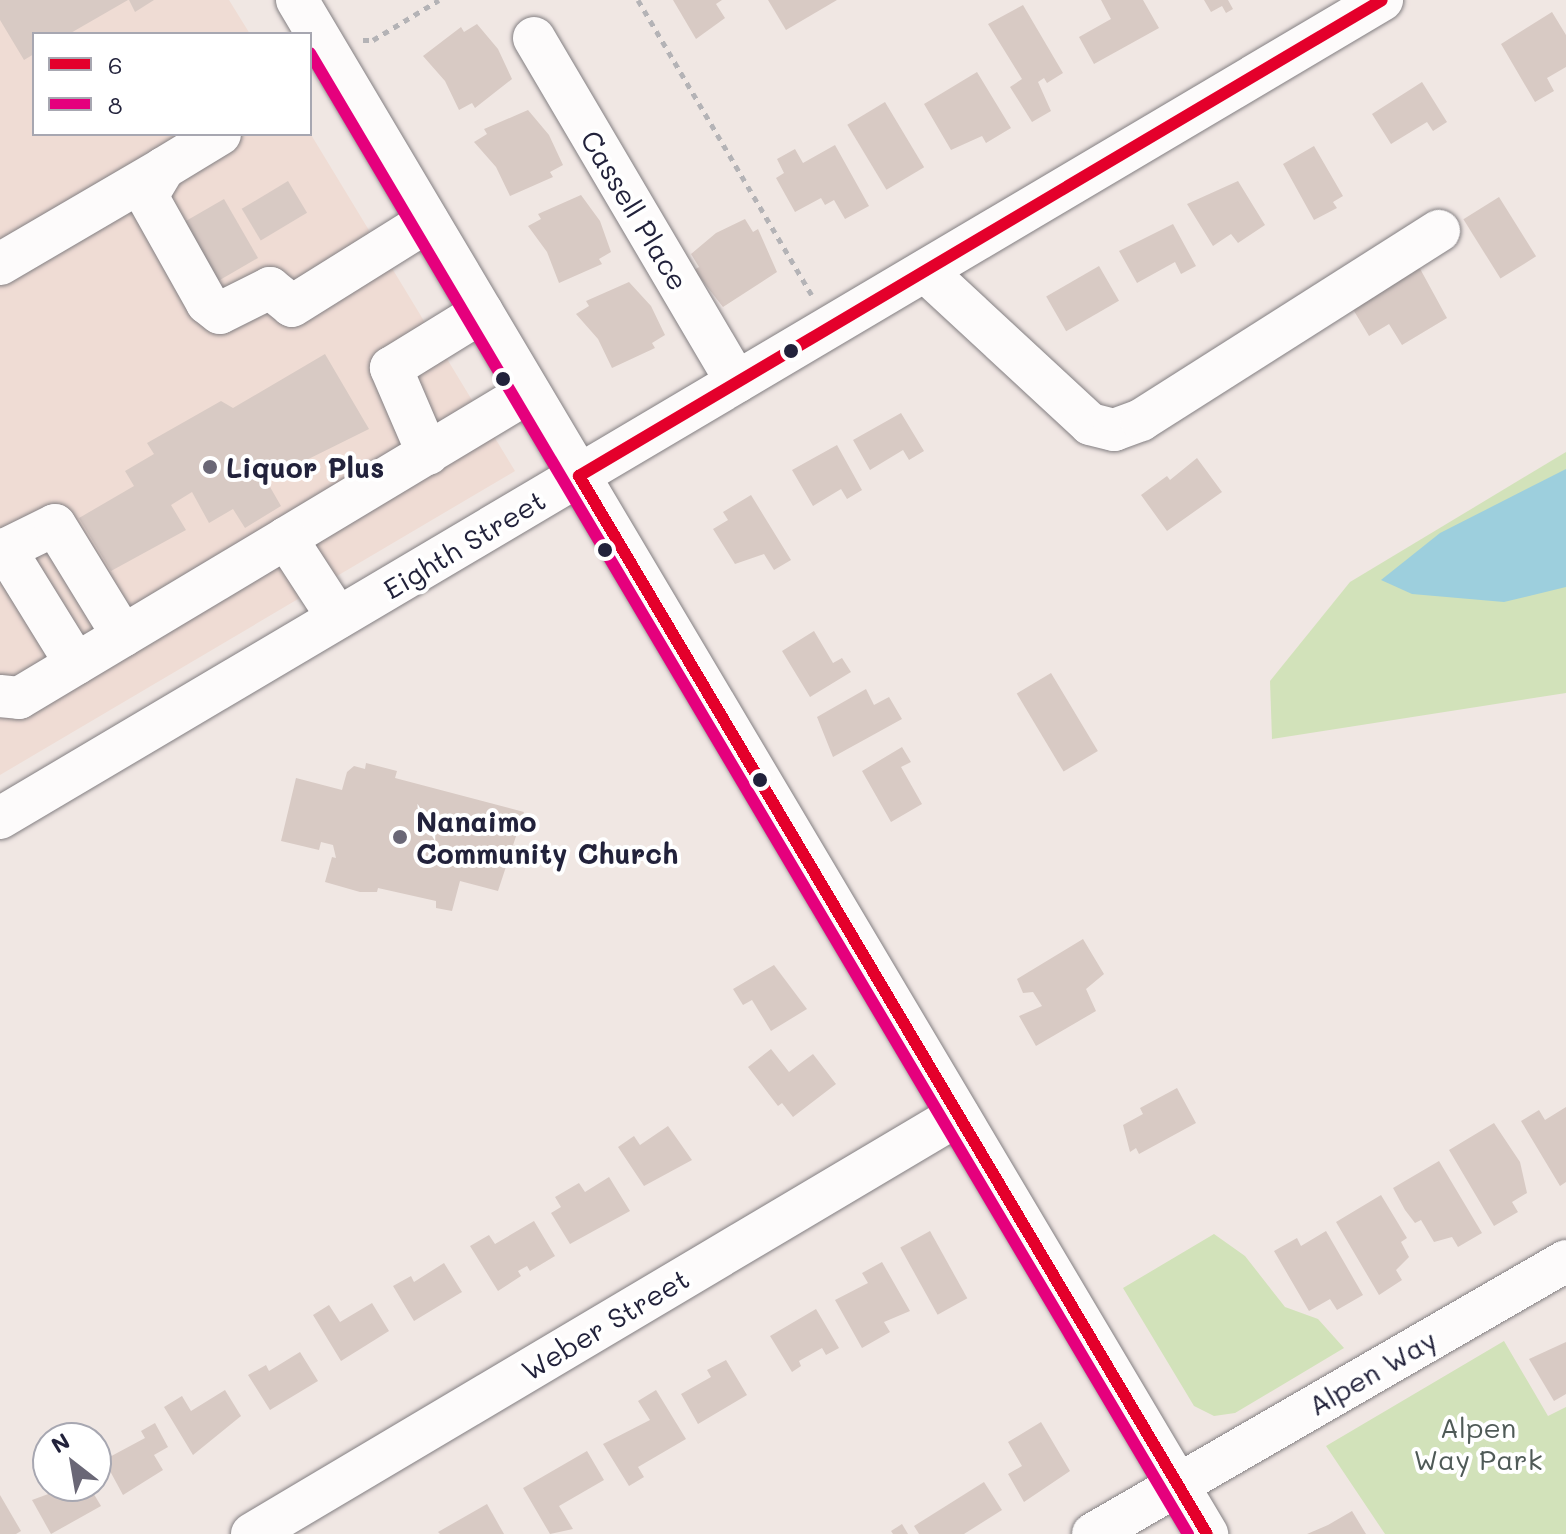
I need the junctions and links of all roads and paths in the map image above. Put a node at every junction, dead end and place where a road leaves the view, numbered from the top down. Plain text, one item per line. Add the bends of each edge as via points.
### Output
1 (439, 0) edge
2 (638, 0) edge
3 (1382, 0) edge
4 (313, 6) edge
5 (534, 38) dead end
6 (332, 62) edge
7 (217, 136) edge
8 (164, 168) junction
9 (428, 221) junction
10 (1439, 231) dead end
11 (0, 264) edge
12 (925, 271) junction
13 (482, 312) junction
14 (831, 327) junction
15 (737, 382) junction
16 (529, 392) junction
17 (428, 454) junction
18 (579, 476) junction
19 (286, 538) junction
20 (3, 550) edge
21 (338, 618) junction
22 (123, 636) junction
23 (76, 664) junction
24 (0, 696) edge
25 (0, 818) edge
26 (958, 1115) junction
27 (1566, 1261) edge
28 (1177, 1484) junction
29 (252, 1534) edge
30 (1093, 1534) edge
31 (1207, 1534) edge

1 - 6 path
2 - 14 path
3 - 12 street, Eighth Street
4 - 6 street
5 - 15 street, Cassell Place
6 - 9 street
7 - 8 street
8 - 9 street via 147,196 207,303 220,313 270,288 292,306
8 - 11 street
9 - 13 street
10 - 12 street via 1141,420 1114,430 1090,424
12 - 14 street, Eighth Street
13 - 16 street
13 - 17 street via 391,368
14 - 15 street, Eighth Street
15 - 18 street, Eighth Street
16 - 17 street
16 - 18 street
17 - 19 street
18 - 21 street, Eighth Street
18 - 26 street
19 - 21 street
19 - 22 street
20 - 22 street via 55,525
20 - 23 street
21 - 25 street, Eighth Street
22 - 23 street
23 - 24 street via 19,698
26 - 28 street
26 - 29 street, Weber Street
27 - 28 street, Alpen Way
28 - 30 street, Alpen Way
28 - 31 street

